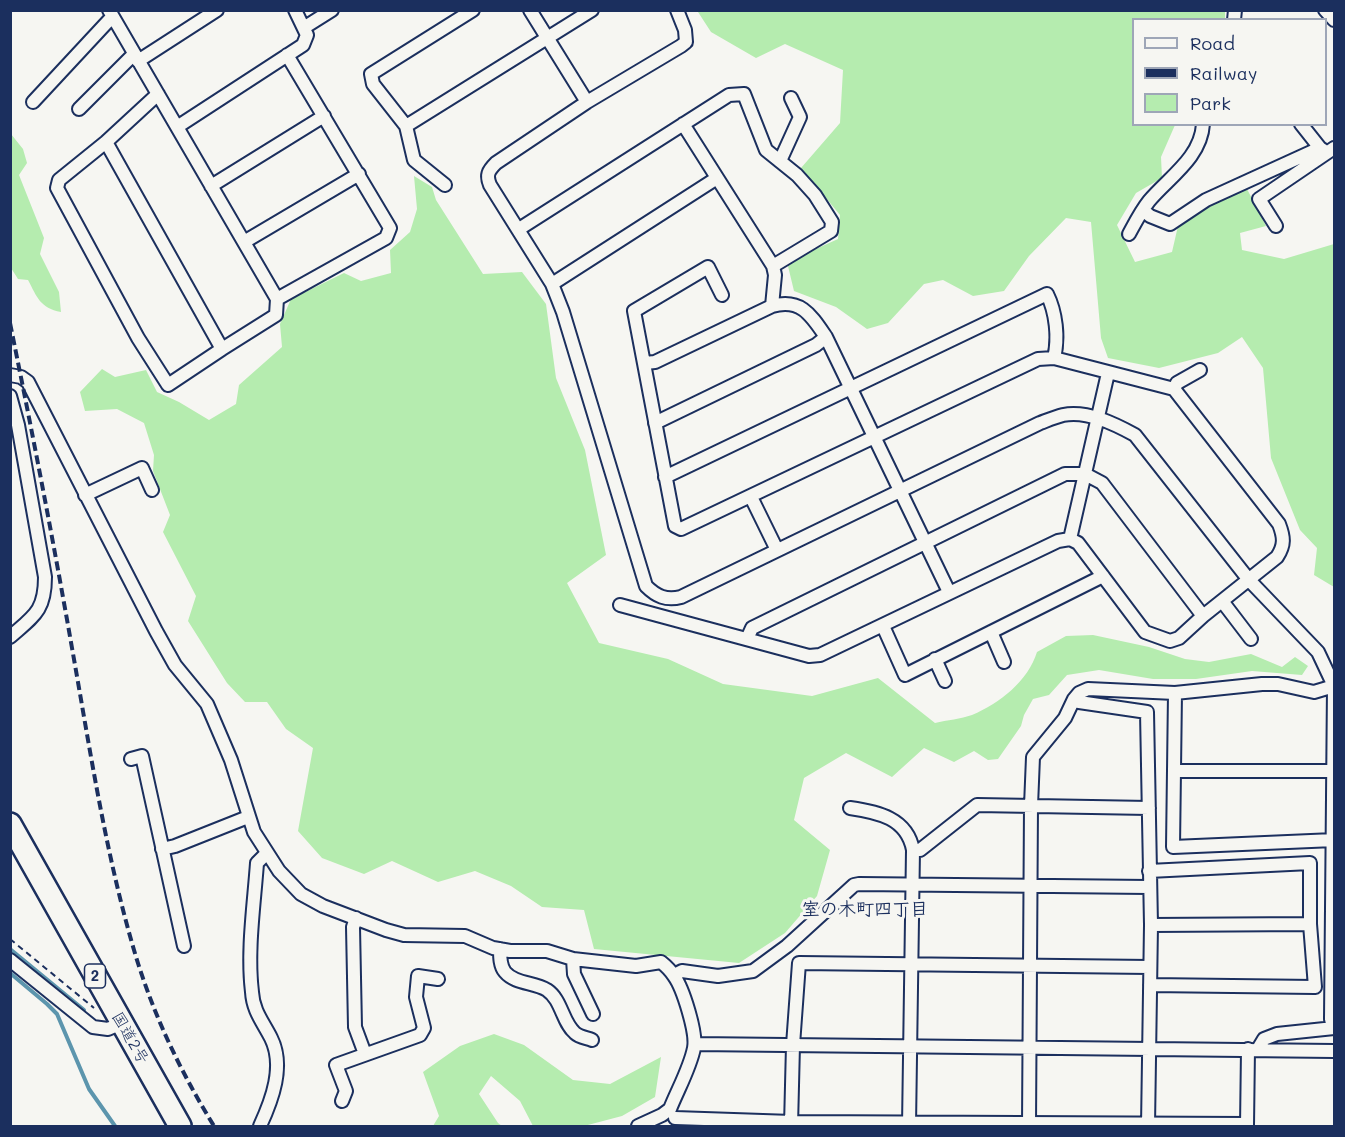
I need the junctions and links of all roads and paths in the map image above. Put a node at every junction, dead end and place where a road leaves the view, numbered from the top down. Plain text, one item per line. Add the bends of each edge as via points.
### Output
1 (217, 10) edge
2 (295, 10) edge
3 (333, 10) edge
4 (473, 10) edge
5 (530, 10) edge
6 (592, 10) edge
7 (677, 10) edge
8 (1325, 10) edge
9 (111, 14) edge
10 (1335, 20) edge
11 (305, 27) junction
12 (547, 38) junction
13 (287, 56) junction
14 (137, 58) junction
15 (158, 94) junction
16 (791, 98) dead end
17 (33, 102) dead end
18 (588, 102) junction
19 (79, 109) dead end
20 (324, 117) junction
21 (683, 124) junction
22 (406, 126) junction
23 (1203, 126) edge
24 (1303, 126) edge
25 (177, 127) junction
26 (106, 142) junction
27 (1328, 150) edge
28 (780, 161) junction
29 (359, 174) junction
30 (717, 178) junction
31 (445, 185) dead end
32 (211, 186) junction
33 (1143, 210) junction
34 (1276, 226) dead end
35 (519, 229) junction
36 (1129, 234) dead end
37 (244, 242) junction
38 (773, 266) junction
39 (552, 284) junction
40 (722, 295) dead end
41 (278, 300) junction
42 (772, 306) junction
43 (826, 337) junction
44 (222, 349) junction
45 (1054, 358) junction
46 (645, 363) junction
47 (1200, 370) dead end
48 (1108, 373) junction
49 (10, 375) edge
50 (850, 387) junction
51 (1174, 389) junction
52 (10, 396) edge
53 (1097, 419) junction
54 (655, 423) junction
55 (15, 434) edge
56 (875, 438) junction
57 (1085, 474) junction
58 (665, 477) junction
59 (152, 490) dead end
60 (899, 490) junction
61 (85, 495) junction
62 (751, 497) junction
63 (1070, 539) junction
64 (925, 543) junction
65 (777, 550) junction
66 (1103, 576) junction
67 (1249, 580) junction
68 (949, 592) junction
69 (663, 598) junction
70 (1222, 601) junction
71 (620, 605) dead end
72 (659, 615) junction
73 (1203, 616) junction
74 (883, 626) junction
75 (991, 632) junction
76 (10, 637) edge
77 (747, 639) junction
78 (1251, 639) dead end
79 (935, 659) junction
80 (1004, 662) dead end
81 (945, 681) dead end
82 (1334, 686) edge
83 (1175, 693) junction
84 (1074, 699) junction
85 (131, 759) dead end
86 (1334, 761) edge
87 (1174, 771) junction
88 (1334, 771) edge
89 (1031, 806) junction
90 (850, 808) dead end
91 (1149, 808) junction
92 (248, 817) junction
93 (10, 824) edge
94 (1334, 840) edge
95 (162, 849) junction
96 (913, 850) junction
97 (267, 853) junction
98 (1149, 871) junction
99 (912, 884) junction
100 (1031, 886) junction
101 (1149, 887) junction
102 (356, 918) junction
103 (1310, 924) junction
104 (1151, 925) junction
105 (1334, 927) edge
106 (10, 939) edge
107 (184, 946) dead end
108 (500, 949) junction
109 (573, 959) junction
110 (10, 960) edge
111 (910, 966) junction
112 (1031, 967) junction
113 (1150, 968) junction
114 (674, 975) junction
115 (438, 979) dead end
116 (1150, 985) junction
117 (593, 1014) dead end
118 (115, 1026) junction
119 (1334, 1028) edge
120 (592, 1040) dead end
121 (695, 1044) junction
122 (793, 1045) junction
123 (910, 1048) junction
124 (1029, 1048) junction
125 (1149, 1048) junction
126 (1253, 1049) junction
127 (1335, 1052) edge
128 (365, 1054) junction
129 (342, 1101) dead end
130 (673, 1118) edge
131 (791, 1124) edge
132 (909, 1124) edge
133 (1029, 1124) edge
134 (1148, 1125) edge
135 (1247, 1125) edge
136 (180, 1126) edge
137 (260, 1126) edge
138 (638, 1126) edge

1 - 14 street
2 - 11 street
3 - 11 street
4 - 22 street via 371,74 373,84
5 - 12 street
6 - 12 street
7 - 18 street via 686,42
8 - 10 street
9 - 14 street
9 - 17 street
11 - 13 street via 303,45
12 - 18 street
12 - 22 street
13 - 20 street
13 - 25 street
14 - 15 street
14 - 19 street via 130,58
15 - 25 street
15 - 26 street
16 - 28 street via 800,117
18 - 35 street via 489,170 490,185
20 - 29 street
20 - 32 street
21 - 28 street via 729,95 744,94 762,144
21 - 30 street
21 - 35 street
22 - 31 street via 414,160
23 - 33 street via 1184,166
24 - 27 street
25 - 32 street
26 - 44 street
26 - 44 street via 60,180 57,188 138,338 168,385
27 - 33 street via 1206,200 1170,224
27 - 34 street via 1259,199
28 - 38 street via 815,195 832,222 831,231
29 - 37 street
29 - 41 street via 390,228 386,238
30 - 38 street
30 - 39 street
32 - 37 street
33 - 36 street
35 - 39 street
37 - 41 street
38 - 42 street
39 - 69 street via 641,574 646,586
40 - 46 street via 708,267 634,311
41 - 44 street via 276,315
42 - 43 street via 799,305
42 - 46 street via 655,362
43 - 50 street
43 - 54 street
45 - 48 street
45 - 50 street via 1053,306 1047,294
45 - 56 street via 1038,359
46 - 54 street
47 - 51 street
48 - 51 street
48 - 53 street
49 - 61 street via 28,382
50 - 56 street
50 - 58 street
51 - 67 street via 1279,524 1284,536 1277,557
52 - 55 street
53 - 57 street
53 - 60 street via 1064,415 1040,423
53 - 67 street via 1135,435
54 - 58 street
55 - 76 street via 45,577 45,596 38,610
56 - 60 street
56 - 62 street
57 - 63 street
57 - 64 street via 1065,474
57 - 73 street via 1102,483
58 - 62 street via 675,526 681,529
59 - 61 street via 142,468
60 - 64 street
60 - 65 street
61 - 92 street via 175,665 207,704 231,760
62 - 65 street
63 - 66 street via 1078,543
63 - 68 street
64 - 68 street
64 - 77 street via 752,628
65 - 69 street via 681,597
66 - 73 street via 1151,636 1170,641 1179,638
66 - 75 street
67 - 70 street
67 - 82 street via 1318,652
68 - 74 street
69 - 72 street
70 - 73 street
70 - 78 street
71 - 72 street
72 - 77 street
74 - 77 street via 820,655 809,656
74 - 79 street via 905,675
75 - 79 street
75 - 80 street
79 - 81 street
82 - 83 street via 1314,692 1262,684
82 - 86 street
83 - 84 street via 1088,689
83 - 87 street
84 - 89 street via 1065,718 1033,757
84 - 91 street via 1148,712
85 - 95 street via 142,756
86 - 88 street
87 - 88 street
87 - 94 street via 1173,848
88 - 94 street
89 - 91 street
89 - 96 street via 977,805 920,850
89 - 100 street
90 - 96 street via 878,812 896,821 912,842
91 - 98 street
92 - 95 street
92 - 97 street
93 - 118 highway, 国道2号 / 2
94 - 105 street
95 - 107 street
96 - 99 street
97 - 102 street via 301,894
97 - 137 street via 257,863 251,991 278,1056 273,1092
98 - 101 street
98 - 103 street via 1310,863
99 - 100 street
99 - 111 street
99 - 114 street via 854,885 787,946 753,971 718,976 682,972
100 - 101 street
100 - 112 street
101 - 104 street
102 - 108 street via 404,935 465,936
102 - 128 street via 355,1027
103 - 104 street
103 - 116 street via 1315,987
104 - 113 street
105 - 119 street
106 - 118 path
108 - 109 street via 546,951
108 - 120 street via 506,974 547,990 576,1035
109 - 114 street via 636,966 662,962
109 - 117 street via 574,974
110 - 118 street via 93,1027
111 - 112 street
111 - 122 street via 799,963
111 - 123 street
112 - 113 street
112 - 124 street
113 - 116 street
114 - 121 street
115 - 128 street via 418,976 416,996 424,1028 420,1035
116 - 125 street
118 - 136 highway, 国道2号 / 2
119 - 126 street via 1277,1034
121 - 122 street
121 - 130 street
122 - 123 street
122 - 131 street
123 - 124 street
123 - 132 street
124 - 125 street
124 - 133 street
125 - 126 street
125 - 134 street
126 - 127 street
126 - 135 street
128 - 129 street via 336,1065 346,1091
130 - 131 street
130 - 138 street via 662,1115
131 - 132 street
132 - 133 street
133 - 134 street
134 - 135 street

